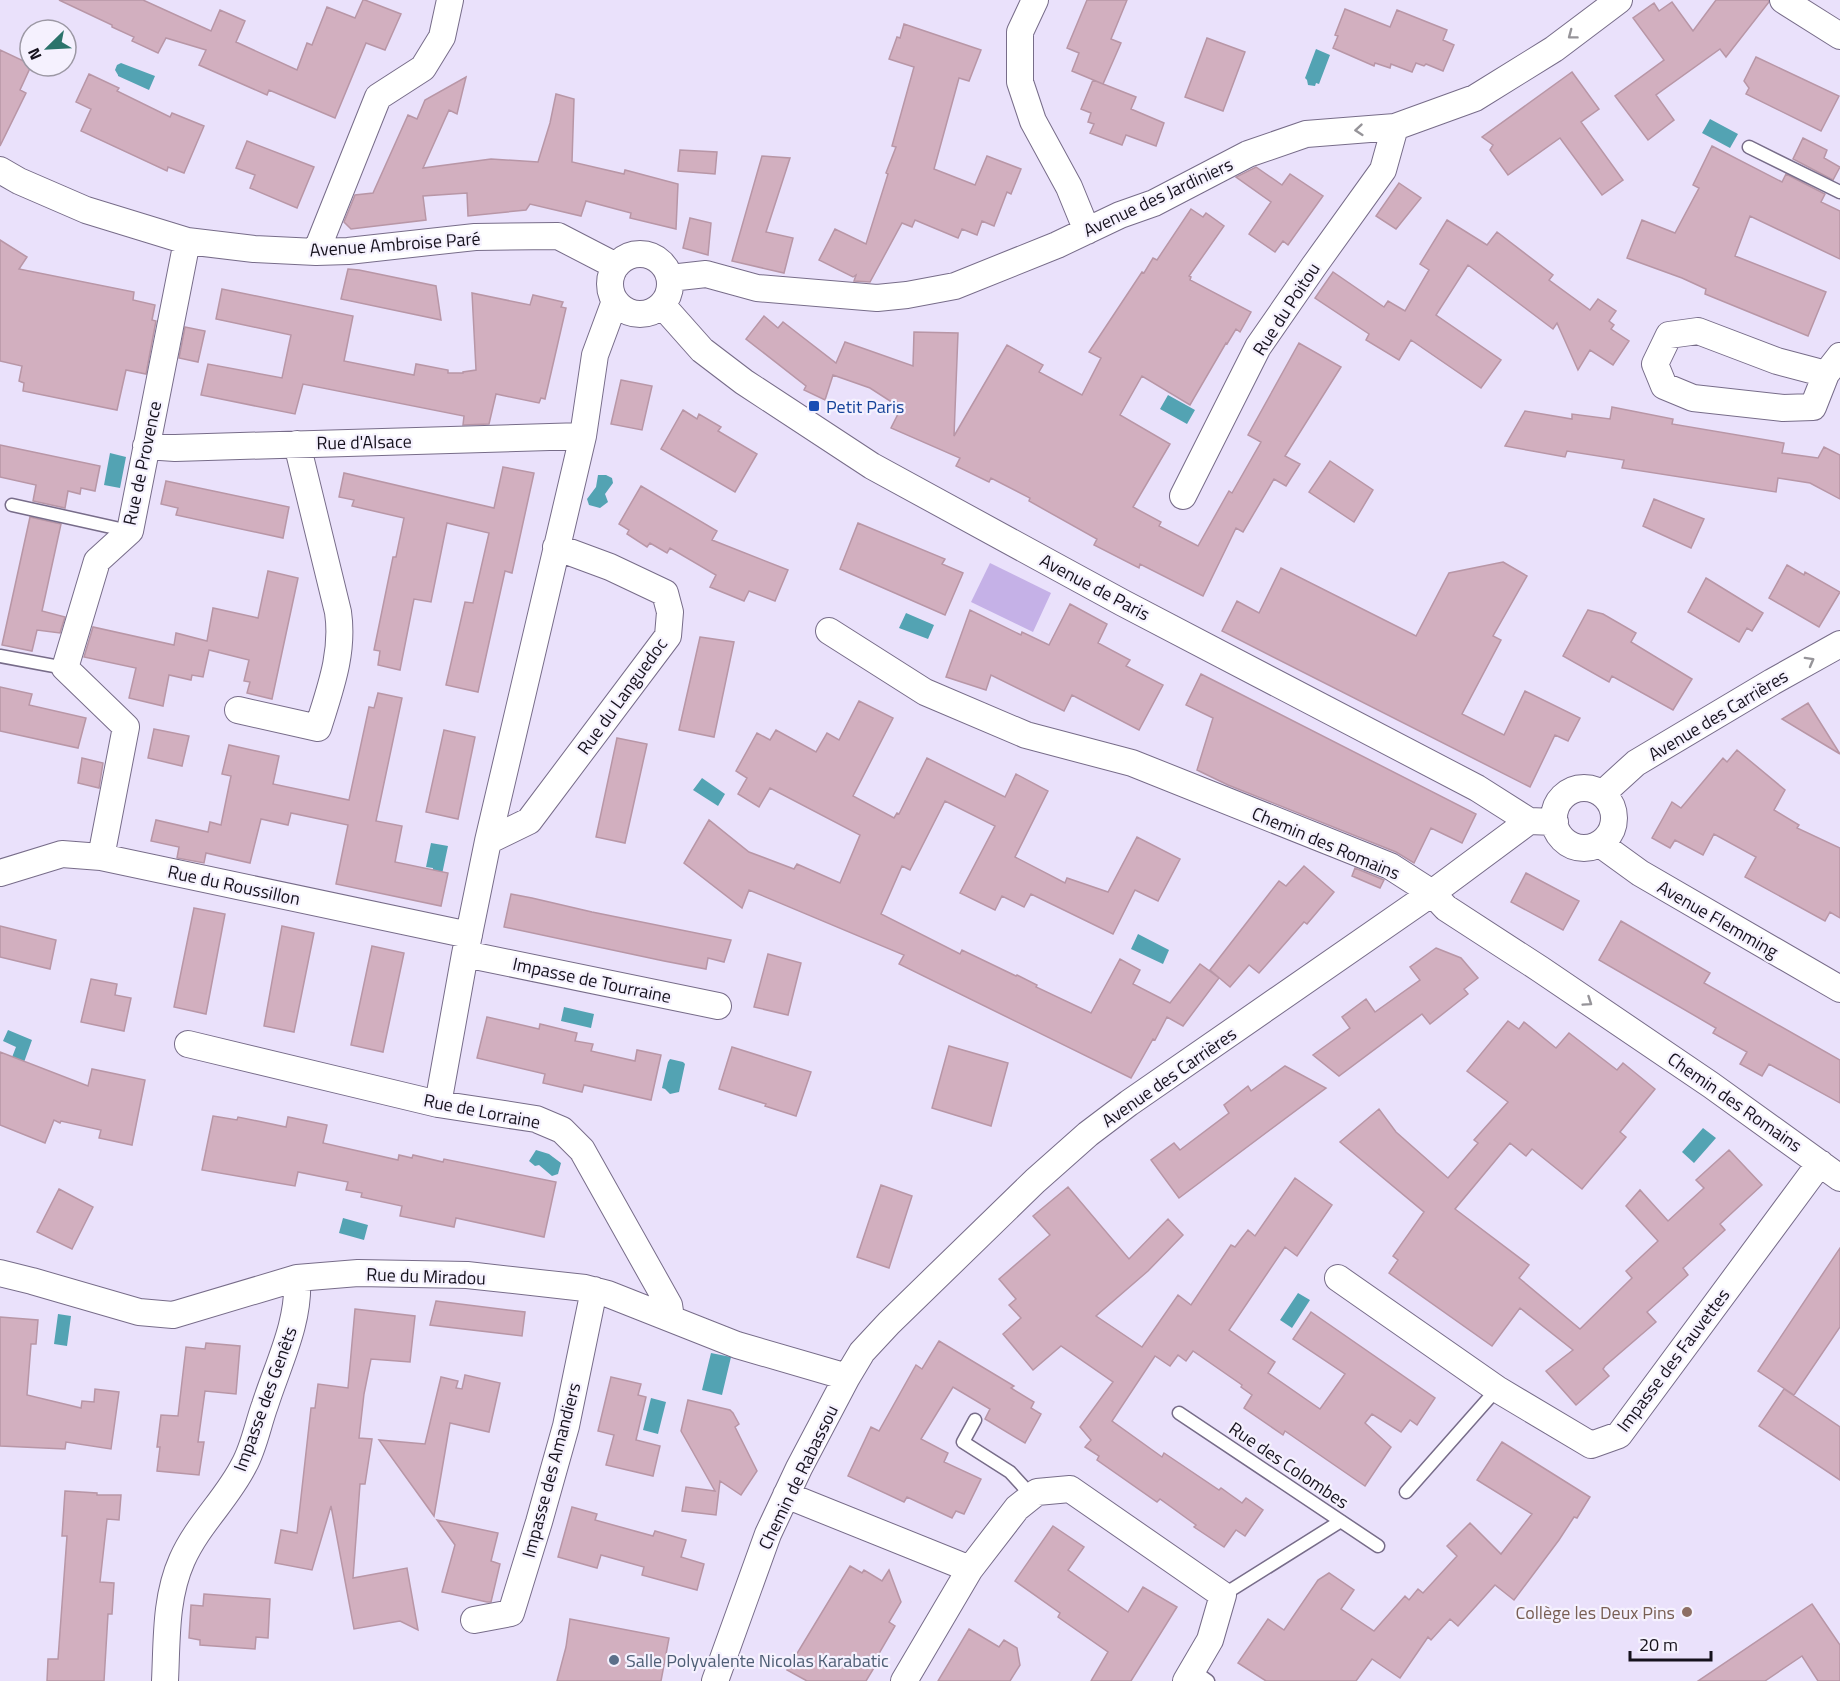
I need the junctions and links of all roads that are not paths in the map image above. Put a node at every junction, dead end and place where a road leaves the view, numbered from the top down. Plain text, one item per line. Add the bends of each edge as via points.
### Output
1 (450, 0) edge
2 (1035, 0) edge
3 (1619, 0) edge
4 (1783, 0) edge
5 (1840, 36) edge
6 (1395, 127) junction
7 (1749, 147) dead end
8 (0, 170) edge
9 (1840, 192) edge
10 (1087, 231) junction
11 (187, 241) junction
12 (315, 252) junction
13 (616, 266) junction
14 (670, 278) junction
15 (615, 301) junction
16 (662, 305) junction
17 (1833, 365) edge
18 (583, 436) junction
19 (297, 444) junction
20 (146, 446) junction
21 (1183, 496) dead end
22 (12, 505) dead end
23 (130, 531) junction
24 (556, 547) junction
25 (829, 631) dead end
26 (1840, 644) edge
27 (0, 656) edge
28 (65, 668) junction
29 (238, 710) dead end
30 (1602, 794) junction
31 (1529, 821) junction
32 (1555, 822) junction
33 (488, 841) junction
34 (1599, 844) junction
35 (101, 857) junction
36 (0, 873) edge
37 (1432, 892) junction
38 (467, 945) junction
39 (1840, 989) edge
40 (718, 1006) dead end
41 (188, 1044) dead end
42 (438, 1104) junction
43 (1830, 1170) edge
44 (0, 1273) edge
45 (297, 1278) junction
46 (1338, 1278) dead end
47 (594, 1290) junction
48 (671, 1318) junction
49 (847, 1377) junction
50 (1497, 1389) junction
51 (1179, 1413) dead end
52 (975, 1420) dead end
53 (1406, 1492) dead end
54 (786, 1495) junction
55 (1032, 1496) junction
56 (1341, 1521) junction
57 (1378, 1546) dead end
58 (970, 1569) junction
59 (1223, 1595) junction
60 (474, 1620) dead end
61 (1196, 1677) edge
62 (165, 1681) edge
63 (716, 1681) edge
64 (904, 1681) edge

1 - 12 street via 442,37 423,68 378,97
2 - 10 street via 1020,32 1020,82 1033,121 1069,187
3 -> 6 street, Avenue des Jardiniers via 1554,49 1475,98
4 - 5 street
6 -> 10 street, Avenue des Jardiniers via 1306,134 1248,154 1154,203
6 - 21 street, Rue du Poitou via 1383,170 1258,347
7 - 9 lane
8 - 11 street, Avenue Ambroise Paré via 86,210
10 - 14 street, Avenue des Jardiniers via 955,286 907,295 877,298 758,288 706,274
11 - 12 street, Avenue Ambroise Paré
11 - 20 street, Rue de Provence
12 - 13 street, Avenue Ambroise Paré via 475,237 558,236
13 - 14 street via 632,255 652,256 661,261
13 - 15 street via 610,284
14 - 16 street via 671,288
15 - 16 street via 638,315 656,311
15 - 18 street via 595,355
16 - 31 street, Avenue de Paris via 702,350 872,466 1123,603 1477,788
17 - 17 street via 1777,361 1698,331 1669,335 1655,364 1664,386 1693,398 1783,408 1813,407
18 - 19 street, Rue d'Alsace
18 - 24 street
19 - 20 street, Rue d'Alsace
19 - 29 street via 338,612 341,633 334,675 318,728
20 - 23 street, Rue de Provence
22 - 23 lane
23 - 28 street, Rue de Provence via 97,561
24 - 33 street
24 - 33 street, Rue du Languedoc via 665,592 670,612 668,636 529,821
25 - 37 street, Chemin des Romains via 926,692 1026,735 1143,768 1390,866
30 -> 26 street, Avenue des Carrières via 1636,763
27 - 28 lane
28 - 35 street via 126,727
30 - 32 street via 1593,789 1574,790 1559,803
30 - 34 street via 1609,801 1614,819 1607,838
31 - 32 street
31 - 37 street, Avenue des Carrières
32 - 34 street via 1557,831 1571,845 1590,848
33 - 38 street
34 - 39 street, Avenue Flemming via 1640,873
35 - 36 street, Rue du Roussillon via 62,854
35 - 38 street, Rue du Roussillon
37 -> 43 street, Chemin des Romains via 1446,908 1711,1085
37 - 49 street, Avenue des Carrières via 1088,1134 889,1323 862,1352
38 - 40 street, Impasse de Tourraine
38 - 42 street
41 - 42 street, Rue de Lorraine
42 - 48 street, Rue de Lorraine via 536,1119 562,1130 582,1150 669,1305
43 - 50 street, Impasse des Fauvettes via 1619,1435 1591,1445
44 - 45 street, Rue du Miradou via 139,1312 173,1315
45 - 47 street, Rue du Miradou via 358,1273 467,1275
45 - 62 street, Impasse des Genêts via 294,1320 245,1464 194,1535 181,1562 168,1611
46 - 50 street, Impasse des Fauvettes
47 - 48 street, Rue du Miradou
47 - 60 street, Impasse des Amandiers via 566,1426 511,1613
48 - 49 street, Rue du Miradou via 737,1345
49 - 54 street, Chemin de Rabassou
50 - 53 lane
51 - 56 lane, Rue des Colombes
52 - 55 lane via 963,1442 1010,1472
54 - 58 street
54 - 63 street, Chemin de Rabassou via 768,1534
55 - 58 street via 1017,1508
55 - 59 street via 1037,1492 1070,1489
56 - 57 lane, Rue des Colombes
56 - 59 lane
58 - 64 street
59 - 61 street

